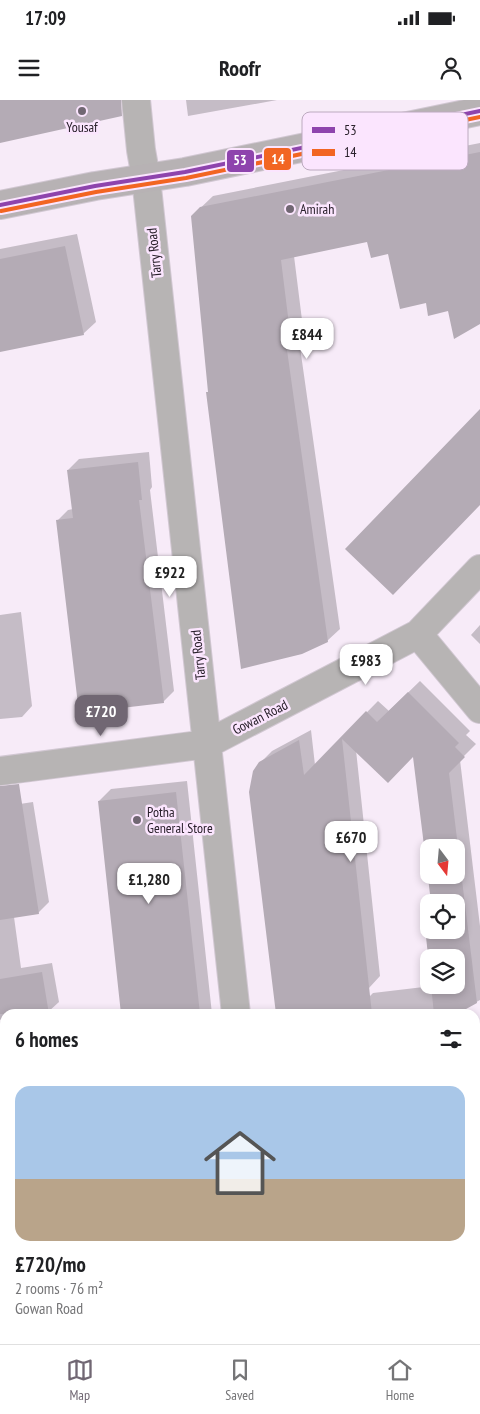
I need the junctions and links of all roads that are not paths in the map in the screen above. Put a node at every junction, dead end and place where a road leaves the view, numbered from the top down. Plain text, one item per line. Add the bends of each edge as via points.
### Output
1 (136, 100) edge
2 (302, 148) edge
3 (146, 178) junction
4 (0, 205) edge
5 (480, 568) edge
6 (418, 634) junction
7 (480, 709) edge
8 (207, 744) junction
9 (0, 772) edge
10 (235, 1009) edge

1 - 3 street, Tarry Road
2 - 3 street
3 - 4 street
3 - 8 street, Tarry Road
5 - 6 street, Gowan Road
6 - 7 street
6 - 8 street, Gowan Road
8 - 9 street, Gowan Road
8 - 10 street, Tarry Road

